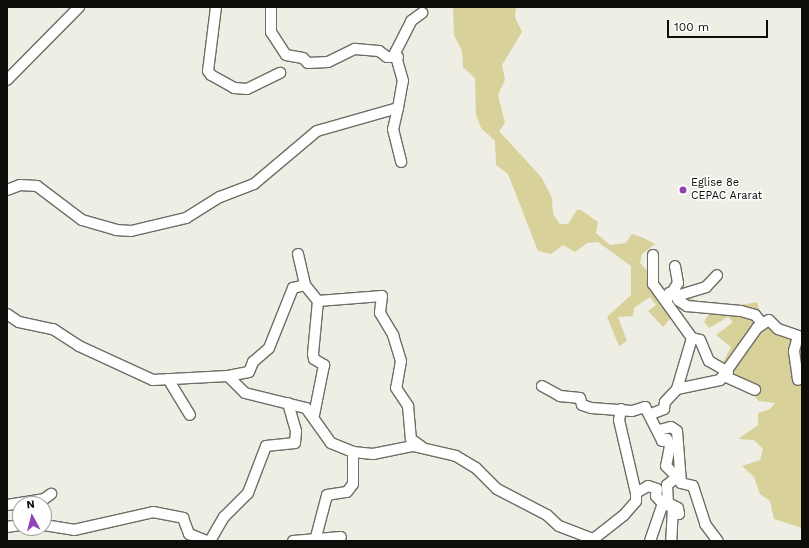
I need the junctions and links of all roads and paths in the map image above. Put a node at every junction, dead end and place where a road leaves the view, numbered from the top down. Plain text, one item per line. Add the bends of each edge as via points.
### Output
1 (79, 7) edge
2 (216, 7) edge
3 (271, 7) edge
4 (422, 13) dead end
5 (398, 57) junction
6 (280, 73) dead end
7 (7, 80) edge
8 (398, 108) junction
9 (401, 162) dead end
10 (7, 190) edge
11 (298, 254) dead end
12 (653, 255) dead end
13 (675, 266) dead end
14 (717, 275) dead end
15 (305, 285) junction
16 (668, 293) junction
17 (680, 295) junction
18 (318, 301) junction
19 (667, 308) junction
20 (7, 314) edge
21 (762, 323) junction
22 (692, 338) junction
23 (800, 341) edge
24 (726, 374) junction
25 (228, 376) junction
26 (168, 379) junction
27 (798, 380) dead end
28 (542, 386) dead end
29 (677, 389) junction
30 (755, 390) dead end
31 (288, 403) junction
32 (622, 409) junction
33 (651, 414) junction
34 (190, 415) dead end
35 (314, 415) junction
36 (659, 430) junction
37 (422, 447) junction
38 (353, 452) junction
39 (636, 493) junction
40 (51, 494) dead end
41 (663, 504) junction
42 (7, 505) edge
43 (675, 512) junction
44 (52, 526) edge
45 (316, 537) junction
46 (341, 537) dead end
47 (592, 540) edge
48 (206, 541) edge
49 (210, 541) edge
50 (293, 541) edge
51 (650, 541) edge
52 (671, 541) edge
53 (718, 541) edge

1 - 7 street
2 - 6 street via 208,71 211,75 220,82 247,89
3 - 5 street via 271,32 286,55 303,58 308,63 328,62 355,49 379,51 387,57
4 - 5 street via 411,20 403,34 395,53
5 - 8 street via 403,90
8 - 9 street via 393,129
8 - 10 street via 317,131 254,184 220,197 186,218 147,228 116,230 82,220 37,186 20,185
11 - 15 street
12 - 19 street via 653,284
13 - 16 street via 678,283
14 - 17 street via 706,287
15 - 18 street
15 - 25 street via 293,288 269,348 253,362 249,372
16 - 17 street
16 - 19 street
17 - 21 street via 678,300 687,306 741,311 755,315
18 - 35 street via 313,354 314,359 324,365
18 - 37 street via 382,296 380,313 393,335 401,362 396,388 408,406 411,439
19 - 22 street via 681,321
20 - 26 street via 19,322 53,328 79,346 145,378
21 - 23 street via 773,321 778,329
21 - 24 street
22 - 24 street via 700,340 709,361
22 - 29 street
23 - 27 street via 794,350
24 - 29 street via 720,380
24 - 30 street
25 - 26 street
25 - 31 street via 246,393
26 - 34 street
28 - 32 street via 560,396 580,398 582,405 591,408
29 - 33 street via 665,402 664,409
31 - 35 street via 306,408
31 - 49 street via 296,431 295,443 266,446 248,493 224,517
32 - 33 street via 632,412 645,407
32 - 39 street via 619,420
33 - 36 street
35 - 38 street via 331,444
36 - 43 street via 662,441 667,439 670,446 666,466 677,477 667,485 668,503 678,508 679,514
36 - 53 street via 671,427 677,430 681,483 693,486 705,524
37 - 38 street via 372,454
37 - 47 street via 468,462 497,489 547,515 559,526
38 - 45 street via 352,484 347,492 327,495
39 - 41 street via 653,486
39 - 47 street via 636,501 624,516
40 - 42 street via 44,499
41 - 43 street
41 - 51 street
43 - 52 street
44 - 48 street via 74,530 153,512 183,518 189,534
45 - 46 street
45 - 50 street

